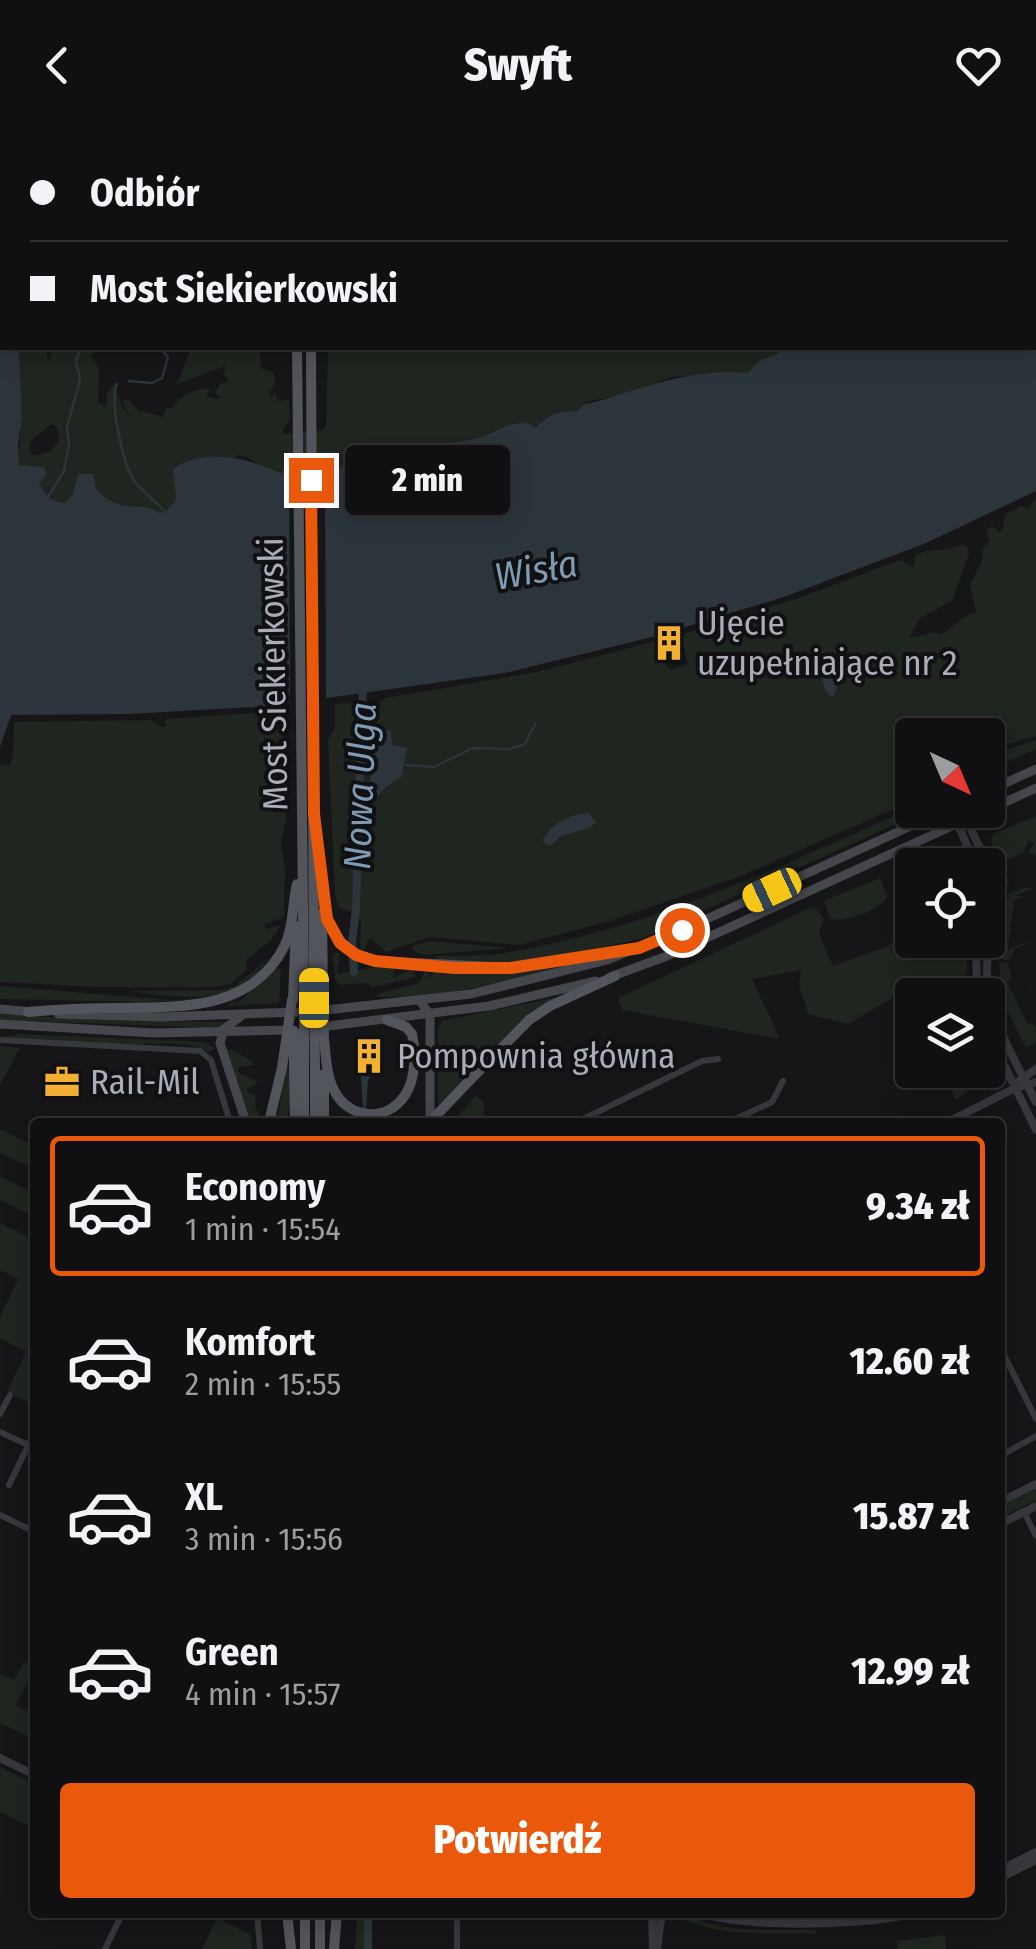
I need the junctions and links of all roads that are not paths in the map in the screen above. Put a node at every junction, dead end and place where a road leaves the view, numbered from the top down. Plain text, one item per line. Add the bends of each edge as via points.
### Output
1 (298, 350) edge
2 (311, 350) edge
3 (1036, 769) edge
4 (1005, 783) edge
5 (1036, 788) edge
6 (1005, 802) edge
7 (314, 814) junction
8 (302, 820) junction
9 (909, 828) edge
10 (941, 828) edge
11 (967, 828) edge
12 (322, 877) junction
13 (305, 930) junction
14 (639, 948) junction
15 (615, 976) junction
16 (303, 998) junction
17 (420, 1001) junction
18 (0, 1009) edge
19 (28, 1012) junction
20 (430, 1015) junction
21 (242, 1016) junction
22 (387, 1020) junction
23 (0, 1024) edge
24 (222, 1033) junction
25 (0, 1040) edge
26 (718, 1059) dead end
27 (308, 1065) junction
28 (1005, 1067) edge
29 (1036, 1069) edge
30 (1023, 1075) junction
31 (783, 1081) dead end
32 (1032, 1084) edge
33 (1015, 1088) junction
34 (1036, 1102) edge
35 (229, 1118) edge
36 (245, 1118) edge
37 (271, 1118) edge
38 (296, 1118) edge
39 (304, 1118) edge
40 (315, 1118) edge
41 (323, 1118) edge
42 (430, 1118) edge
43 (434, 1118) edge
44 (585, 1118) edge
45 (738, 1118) edge
46 (956, 1118) edge
47 (1036, 1130) edge
48 (1005, 1357) edge
49 (10, 1395) dead end
50 (0, 1414) edge
51 (1036, 1420) edge
52 (0, 1432) edge
53 (1036, 1436) edge
54 (30, 1441) edge
55 (28, 1445) junction
56 (1005, 1453) edge
57 (1036, 1484) edge
58 (9, 1485) dead end
59 (1005, 1500) edge
60 (1036, 1506) edge
61 (1024, 1512) junction
62 (0, 1516) edge
63 (1005, 1522) edge
64 (30, 1530) edge
65 (1036, 1536) edge
66 (0, 1758) edge
67 (30, 1773) edge
68 (1036, 1852) edge
69 (1036, 1860) edge
70 (1005, 1868) edge
71 (1005, 1876) edge
72 (120, 1918) edge
73 (257, 1918) edge
74 (288, 1918) edge
75 (305, 1918) edge
76 (320, 1918) edge
77 (337, 1918) edge
78 (458, 1918) edge
79 (652, 1918) edge
80 (661, 1918) edge
81 (728, 1918) edge
82 (895, 1918) edge
83 (105, 1949) edge
84 (260, 1949) edge
85 (291, 1949) edge
86 (305, 1949) edge
87 (320, 1949) edge
88 (334, 1949) edge
89 (458, 1949) edge
90 (655, 1949) edge

1 - 8 main road, Most Siekierkowski
2 - 7 main road, Most Siekierkowski
3 - 4 main road
5 - 6 main road
7 - 12 main road
7 - 13 main road, Most Siekierkowski
8 - 13 main road, Most Siekierkowski
8 - 13 main road via 297,884
9 - 14 main road
10 - 15 main road
11 - 30 street via 994,886 991,1002
12 - 13 main road
12 - 14 main road via 335,937 375,961 526,966
13 - 16 main road, Most Siekierkowski
13 - 16 main road
13 - 19 main road via 252,984 222,1000
14 - 17 main road via 536,980
15 - 20 main road
15 - 43 main road, bridge via 530,1020
16 - 27 main road, bridge
16 - 27 main road, bridge
16 - 27 main road, bridge via 324,1038
17 - 20 main road
17 - 21 main road
18 - 19 main road
19 - 21 main road
20 - 22 main road
20 - 42 main road
21 - 24 main road
22 - 24 main road
22 - 27 main road via 414,1038 412,1078 399,1103 382,1114 349,1108
23 - 24 main road
24 - 36 main road via 221,1049
25 - 35 street via 195,1050 211,1060
26 - 44 street
27 - 37 main road
27 - 38 main road
27 - 39 main road
27 - 40 main road
27 - 41 main road
28 - 33 street
29 - 30 street
30 - 32 street
30 - 33 street
31 - 45 street via 772,1102
32 - 33 street
32 - 34 street
33 - 46 street
33 - 47 street
48 - 51 street
49 - 50 street
52 - 55 street
53 - 56 street
54 - 55 street
55 - 58 street
57 - 59 street
60 - 61 street
61 - 63 street
61 - 65 street
62 - 64 street
66 - 67 street
68 - 70 street
69 - 71 street
72 - 83 street
73 - 84 street
74 - 85 main road
75 - 86 main road
76 - 87 main road
77 - 88 main road
78 - 89 street
79 - 90 street
80 - 90 street
81 - 82 street

